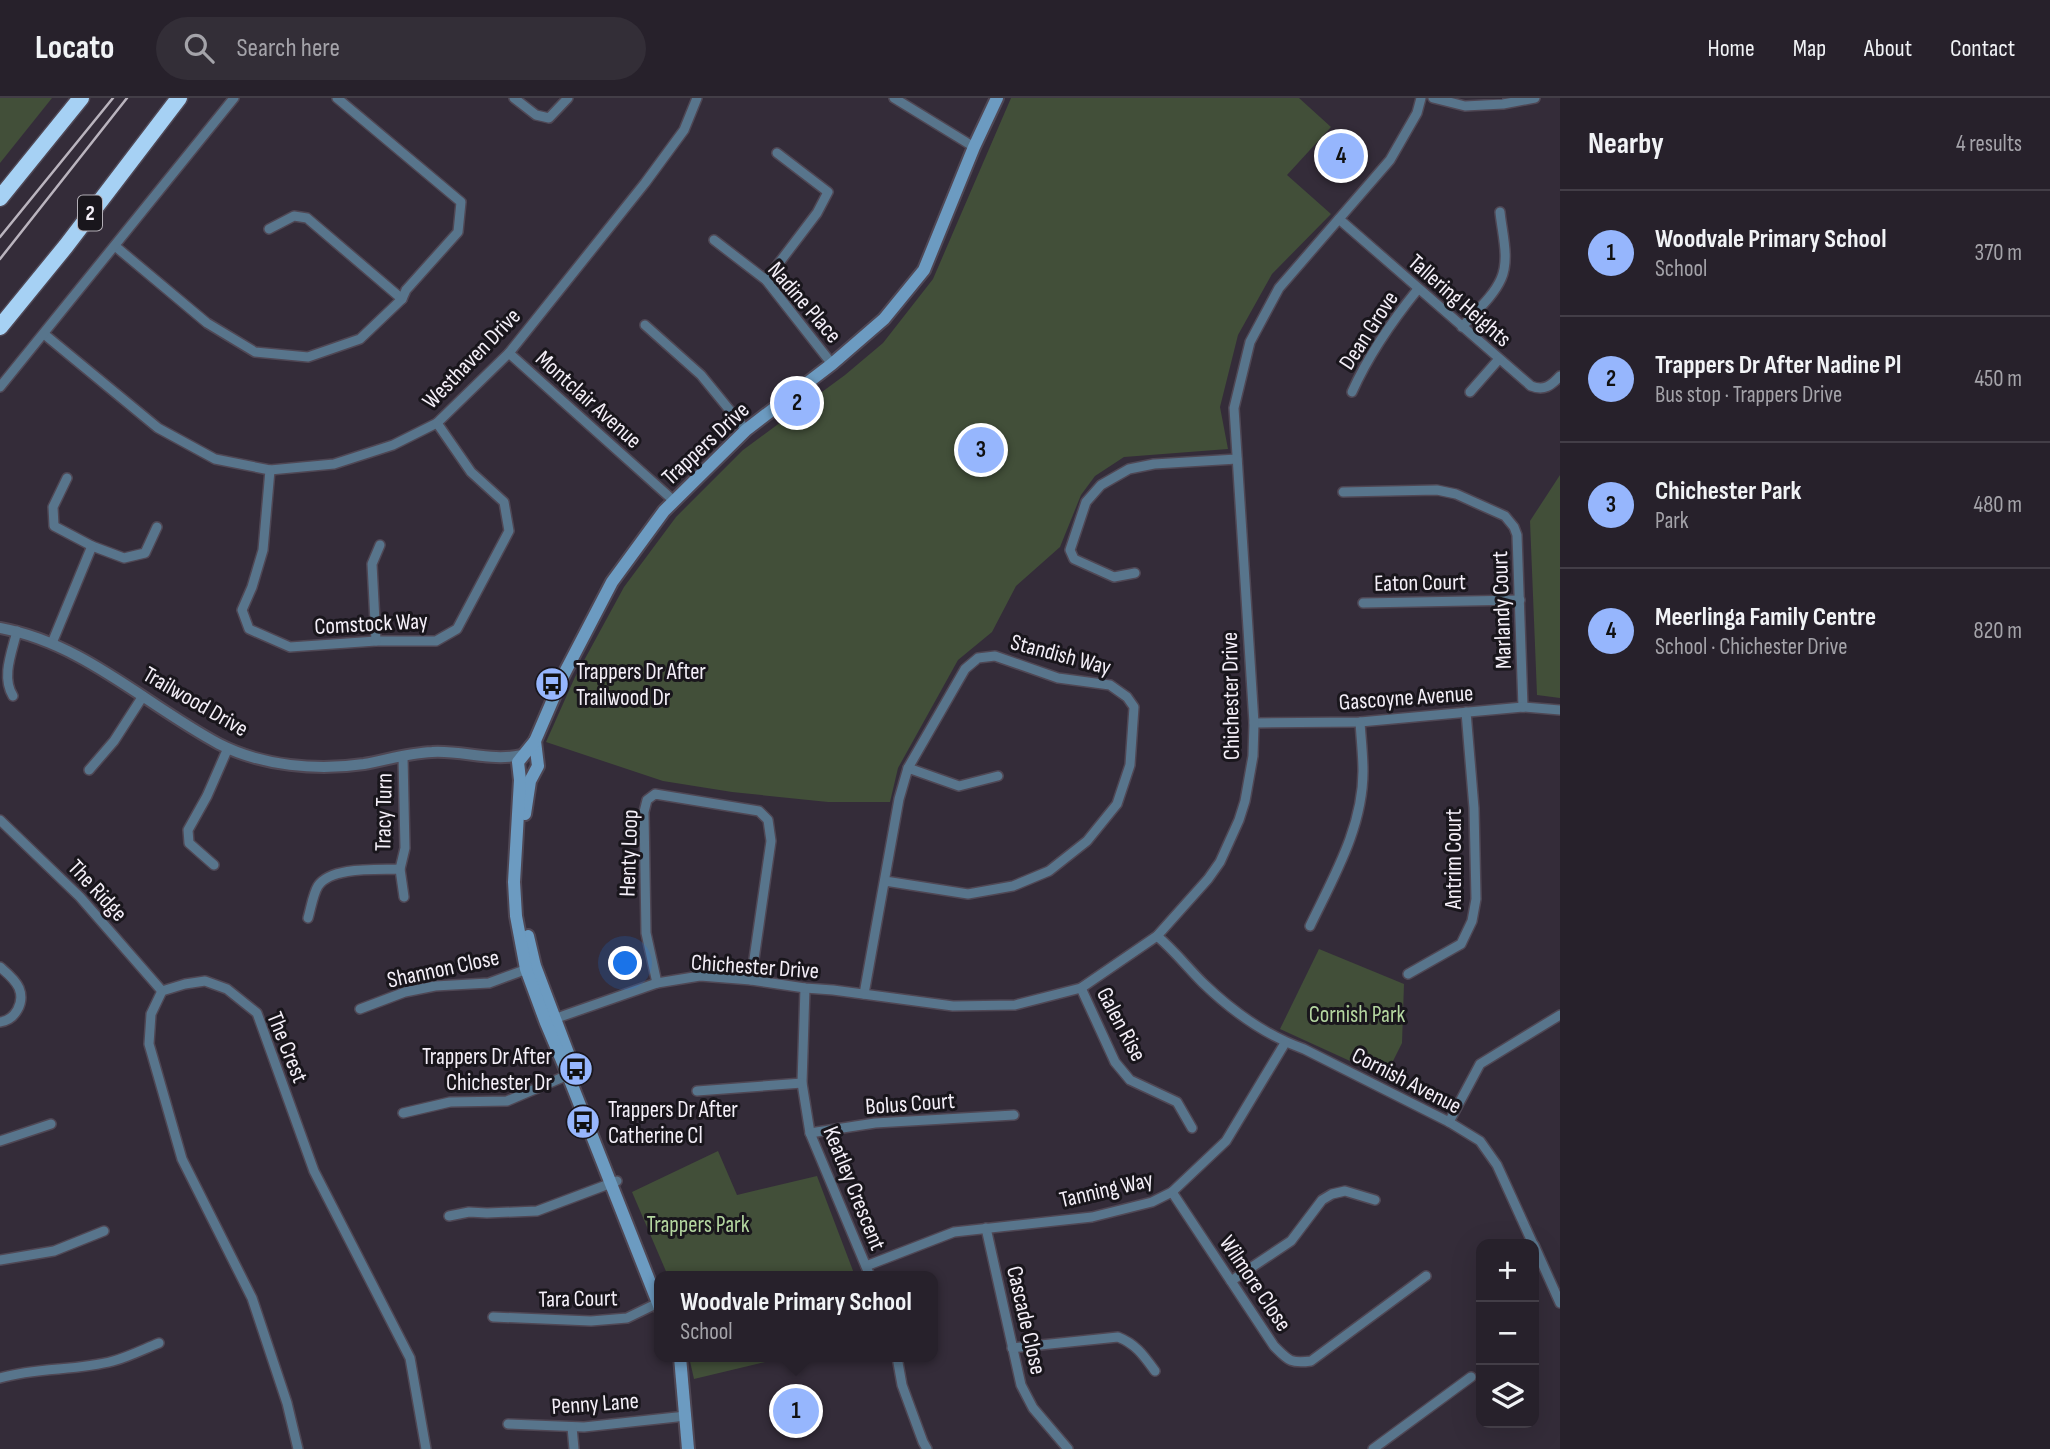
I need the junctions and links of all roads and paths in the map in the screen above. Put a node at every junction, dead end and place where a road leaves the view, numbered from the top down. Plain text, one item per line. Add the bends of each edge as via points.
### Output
1 (81, 98) edge
2 (179, 98) edge
3 (234, 98) edge
4 (337, 98) edge
5 (514, 98) edge
6 (568, 98) edge
7 (698, 98) edge
8 (894, 98) edge
9 (997, 98) edge
10 (1421, 98) edge
11 (1433, 98) edge
12 (1535, 98) edge
13 (974, 147) junction
14 (777, 153) dead end
15 (0, 198) edge
16 (1500, 212) dead end
17 (1339, 219) junction
18 (269, 229) dead end
19 (714, 240) dead end
20 (115, 246) junction
21 (766, 280) junction
22 (1418, 289) junction
23 (402, 299) junction
24 (645, 325) dead end
25 (0, 327) edge
26 (1462, 327) junction
27 (44, 334) junction
28 (509, 353) junction
29 (1499, 359) junction
30 (832, 363) junction
31 (1560, 376) edge
32 (0, 387) edge
33 (1352, 392) dead end
34 (1471, 392) dead end
35 (437, 423) junction
36 (746, 430) junction
37 (1237, 460) junction
38 (270, 470) junction
39 (68, 478) dead end
40 (1343, 492) dead end
41 (674, 501) junction
42 (158, 527) dead end
43 (380, 545) dead end
44 (92, 546) junction
45 (1135, 573) dead end
46 (1520, 600) junction
47 (1363, 603) dead end
48 (0, 628) edge
49 (17, 631) junction
50 (376, 641) junction
51 (52, 643) junction
52 (13, 696) dead end
53 (143, 696) junction
54 (1524, 707) junction
55 (1560, 710) edge
56 (1466, 712) junction
57 (1360, 722) junction
58 (1254, 723) junction
59 (228, 748) junction
60 (402, 757) junction
61 (523, 762) junction
62 (908, 768) junction
63 (89, 770) dead end
64 (998, 776) dead end
65 (0, 820) edge
66 (214, 865) dead end
67 (400, 869) junction
68 (884, 881) junction
69 (404, 897) dead end
70 (308, 918) dead end
71 (1310, 926) dead end
72 (1157, 936) junction
73 (0, 967) edge
74 (531, 967) junction
75 (1408, 974) dead end
76 (751, 980) junction
77 (657, 984) junction
78 (805, 988) junction
79 (1081, 988) junction
80 (162, 991) junction
81 (864, 994) junction
82 (360, 1009) dead end
83 (1560, 1015) edge
84 (551, 1021) junction
85 (0, 1022) edge
86 (1286, 1042) junction
87 (571, 1073) junction
88 (802, 1083) junction
89 (697, 1091) dead end
90 (402, 1113) dead end
91 (1014, 1115) dead end
92 (1450, 1122) junction
93 (51, 1124) dead end
94 (1192, 1128) dead end
95 (810, 1133) junction
96 (0, 1141) edge
97 (614, 1182) junction
98 (1172, 1192) junction
99 (1375, 1200) dead end
100 (449, 1216) dead end
101 (986, 1228) junction
102 (104, 1231) dead end
103 (1531, 1239) edge
104 (1539, 1256) edge
105 (0, 1260) edge
106 (866, 1266) junction
107 (868, 1271) edge
108 (654, 1273) edge
109 (1426, 1276) dead end
110 (1231, 1281) junction
111 (654, 1290) edge
112 (1560, 1303) edge
113 (654, 1306) edge
114 (493, 1317) dead end
115 (159, 1343) dead end
116 (1012, 1348) junction
117 (674, 1362) edge
118 (680, 1362) edge
119 (898, 1362) edge
120 (1155, 1371) dead end
121 (1471, 1377) dead end
122 (0, 1378) edge
123 (682, 1416) junction
124 (508, 1424) dead end
125 (572, 1427) junction
126 (298, 1449) edge
127 (426, 1449) edge
128 (574, 1449) edge
129 (681, 1449) edge
130 (688, 1449) edge
131 (927, 1449) edge
132 (1068, 1449) edge
133 (1373, 1449) edge

1 - 15 highway
2 - 25 highway, 2
3 - 20 street
4 - 23 street via 461,202 458,232
5 - 6 street via 536,115 549,118
7 - 28 street, Westhaven Drive via 684,130 661,162
8 - 13 street
9 - 13 main road, Trappers Drive
10 - 17 street, Chichester Drive via 1390,160
11 - 12 street via 1465,106
13 - 30 main road, Trappers Drive via 924,270 884,319
14 - 21 street via 828,192
16 - 26 street via 1505,255 1501,279
17 - 22 street, Tallering Heights
17 - 37 street, Chichester Drive via 1279,288 1250,342 1234,408
18 - 23 street via 293,216 307,218
19 - 21 street, Nadine Place
20 - 23 street via 207,323 255,352 308,357 360,339
20 - 27 street
21 - 30 street, Nadine Place
22 - 26 street, Tallering Heights
22 - 33 street, Dean Grove via 1387,328
24 - 36 street via 701,375
26 - 29 street, Tallering Heights
27 - 32 street
27 - 38 street, Westhaven Drive via 158,428 215,459
28 - 35 street, Westhaven Drive
28 - 41 street, Montclair Avenue
29 - 31 street, Tallering Heights via 1536,388 1547,387
29 - 34 street
30 - 36 main road, Trappers Drive
35 - 38 street, Westhaven Drive via 393,445 334,464
35 - 50 street, Comstock Way via 471,472 504,502 509,531 457,629 436,641
36 - 41 main road, Trappers Drive
37 - 45 street via 1154,464 1129,469 1101,485 1086,502 1070,550 1074,559 1114,577
37 - 58 street, Chichester Drive
38 - 50 street, Comstock Way via 263,550 242,610 249,629 290,647
39 - 44 street via 53,507 54,526
40 - 46 street, Marlandy Court via 1448,492 1505,516 1517,535
41 - 61 main road, Trappers Drive via 612,582
42 - 44 street via 145,553 124,558
43 - 50 street via 372,564
44 - 51 street
46 - 47 street, Eaton Court
46 - 54 street, Marlandy Court
48 - 49 street, Trailwood Drive
49 - 51 street, Trailwood Drive
49 - 52 street via 8,671
51 - 53 street, Trailwood Drive
53 - 59 street, Trailwood Drive
53 - 63 street
54 - 55 street, Gascoyne Avenue
54 - 56 street, Gascoyne Avenue
56 - 57 street, Gascoyne Avenue
56 - 75 street, Antrim Court via 1474,808 1476,899 1472,920 1461,944
57 - 58 street, Gascoyne Avenue
57 - 71 street via 1360,805 1349,845
58 - 72 street, Chichester Drive via 1250,782 1229,845 1209,879
59 - 60 street, Trailwood Drive via 286,765 318,767
59 - 66 street via 188,830 189,843
60 - 61 street, Trailwood Drive via 432,752
60 - 67 street, Tracy Turn via 405,848
61 - 74 main road, Trappers Drive via 530,781 521,882
62 - 64 street via 959,786
62 - 68 street, Standish Way
62 - 68 street, Standish Way via 965,669 978,658 995,656 1058,678 1110,685 1134,707 1130,765 1117,804 1087,841 1049,871 1013,886 968,894
65 - 80 street, The Ridge via 80,897
67 - 69 street, Tracy Turn
67 - 70 street, Tracy Turn via 339,872 317,887
68 - 81 street, Standish Way
72 - 79 street, Chichester Drive
72 - 86 street, Cornish Avenue via 1205,985
73 - 85 street via 21,992 19,1010
74 - 82 street, Shannon Close via 489,983 405,992
74 - 84 main road, Trappers Drive
76 - 77 street, Chichester Drive via 700,976
76 - 77 street, Henty Loop via 771,841 768,820 759,811 655,794 644,811 646,933
76 - 78 street, Chichester Drive
77 - 84 street, Chichester Drive
78 - 81 street, Chichester Drive
78 - 88 street, Keatley Crescent
79 - 81 street, Chichester Drive via 1015,1005 953,1006
79 - 94 street, Galen Rise via 1115,1062 1130,1080 1177,1102
80 - 126 street via 151,1014 149,1044 182,1159 252,1298
80 - 127 street, The Crest via 205,981 227,989 257,1013 314,1171 410,1357
83 - 92 street via 1480,1064
84 - 87 main road, Trappers Drive
86 - 92 street, Cornish Avenue
86 - 98 street, Tanning Way via 1226,1141
87 - 90 street via 507,1101 450,1101
87 - 97 main road, Trappers Drive
88 - 89 street
88 - 95 street, Keatley Crescent
91 - 95 street, Bolus Court via 874,1123
92 - 103 street, Cornish Avenue via 1480,1141 1497,1165
93 - 96 street
95 - 106 street, Keatley Crescent
97 - 100 street via 537,1210
97 - 108 main road, Trappers Drive
97 - 111 main road, Trappers Drive
98 - 101 street, Tanning Way via 1153,1202 1092,1217
98 - 110 street, Wilmore Close
99 - 110 street via 1345,1191 1332,1194 1322,1200 1291,1241
101 - 106 street, Tanning Way via 954,1232
101 - 116 street, Cascade Close
102 - 105 street via 54,1251
104 - 112 street, Cornish Avenue
106 - 107 street, Keatley Crescent
109 - 110 street, Wilmore Close via 1311,1361 1298,1363 1290,1362 1274,1346
113 - 114 street, Tara Court via 627,1318 591,1321
115 - 122 street via 114,1361 21,1371
116 - 120 street via 1118,1337 1141,1352
116 - 132 street, Cascade Close via 1021,1385 1033,1408
117 - 123 main road
118 - 123 main road
119 - 131 street
121 - 133 street
123 - 125 street, Penny Lane
123 - 129 main road
123 - 130 main road
124 - 125 street, Penny Lane
125 - 128 street

